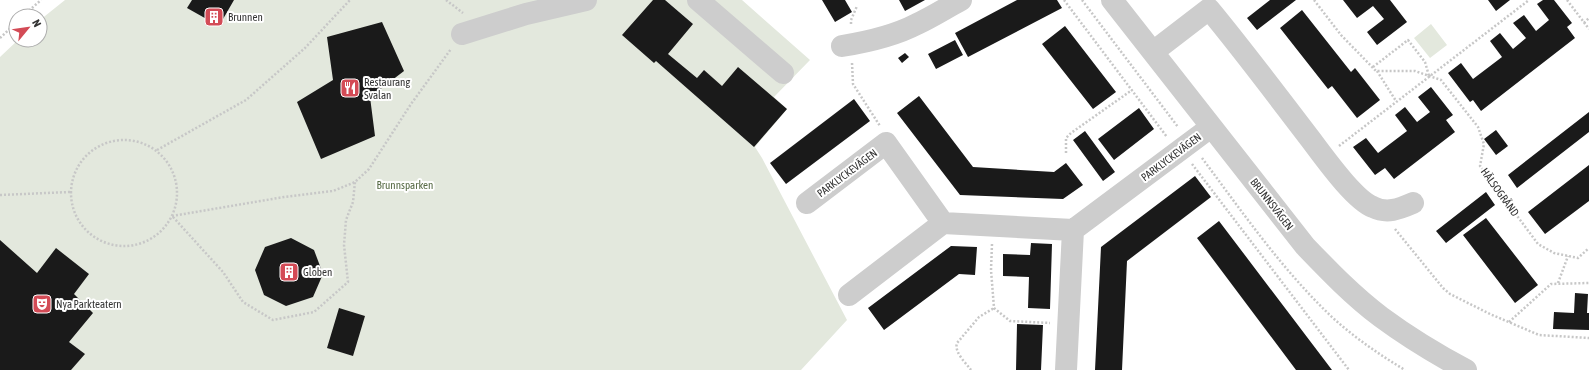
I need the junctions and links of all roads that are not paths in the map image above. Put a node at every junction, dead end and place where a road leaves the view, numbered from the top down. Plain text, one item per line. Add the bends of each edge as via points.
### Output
1 (586, 0) edge
2 (698, 0) edge
3 (961, 0) edge
4 (1112, 0) edge
5 (462, 34) road end
6 (847, 45) road end
7 (1153, 52) junction
8 (783, 73) dead end
9 (1211, 127) junction
10 (807, 203) dead end
11 (1413, 203) dead end
12 (943, 223) junction
13 (1073, 230) junction
14 (849, 295) dead end
15 (1066, 370) edge
16 (1466, 370) edge

1 - 5 street via 526,14
2 - 8 street
3 - 6 street via 917,24 892,34
4 - 7 street, BRUNNSVÄGEN
7 - 9 street, BRUNNSVÄGEN
7 - 11 street via 1209,9 1358,198 1372,207 1387,211 1401,209
9 - 13 street, PARKLYCKEVÄGEN
9 - 16 street, BRUNNSVÄGEN via 1305,246 1336,278 1380,316 1432,352
10 - 12 street, PARKLYCKEVÄGEN via 886,144
12 - 13 street
12 - 14 street
13 - 15 street

